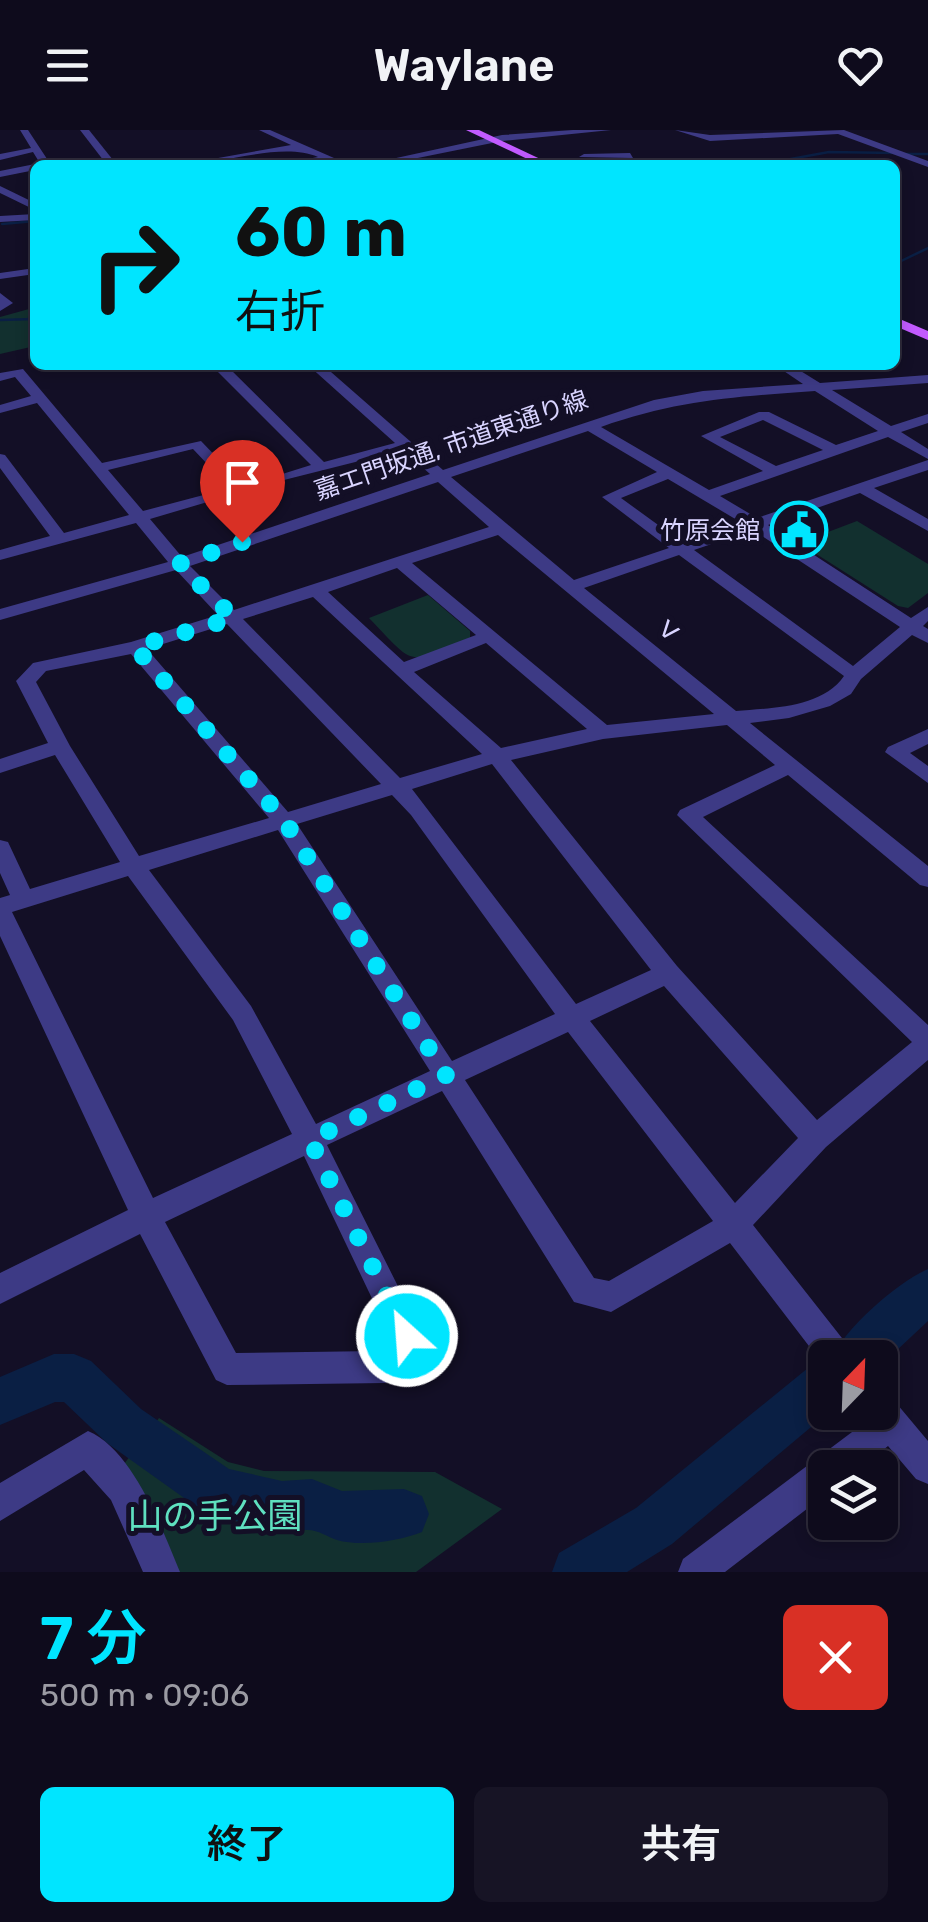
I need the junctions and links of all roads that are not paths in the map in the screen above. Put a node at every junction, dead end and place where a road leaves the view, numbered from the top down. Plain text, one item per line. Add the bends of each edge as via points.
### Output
1 (84, 130) edge
2 (263, 130) edge
3 (471, 130) edge
4 (609, 130) edge
5 (679, 130) edge
6 (838, 130) edge
7 (566, 132) edge
8 (26, 133) edge
9 (14, 139) dead end
10 (492, 140) junction
11 (301, 146) junction
12 (36, 149) junction
13 (630, 156) junction
14 (0, 157) edge
15 (327, 158) junction
16 (40, 160) edge
17 (108, 160) edge
18 (215, 160) edge
19 (314, 160) edge
20 (332, 160) edge
21 (394, 160) edge
22 (536, 160) edge
23 (585, 160) edge
24 (595, 160) edge
25 (634, 160) edge
26 (928, 164) edge
27 (30, 168) edge
28 (0, 174) edge
29 (0, 189) edge
30 (30, 199) edge
31 (22, 200) junction
32 (30, 205) edge
33 (30, 217) edge
34 (0, 220) edge
35 (30, 272) edge
36 (0, 276) edge
37 (0, 297) edge
38 (0, 307) edge
39 (900, 324) edge
40 (928, 336) edge
41 (224, 370) edge
42 (322, 370) edge
43 (789, 370) edge
44 (0, 377) edge
45 (928, 379) edge
46 (813, 387) junction
47 (39, 398) junction
48 (0, 408) edge
49 (928, 418) edge
50 (588, 425) junction
51 (891, 430) junction
52 (404, 445) junction
53 (832, 450) junction
54 (928, 455) edge
55 (0, 458) edge
56 (928, 465) edge
57 (321, 467) junction
58 (98, 468) junction
59 (772, 470) junction
60 (668, 473) junction
61 (439, 476) junction
62 (281, 479) dead end
63 (862, 488) junction
64 (706, 496) junction
65 (140, 516) junction
66 (757, 525) junction
67 (928, 526) edge
68 (501, 529) junction
69 (60, 538) junction
70 (679, 548) junction
71 (0, 555) edge
72 (400, 561) junction
73 (179, 564) junction
74 (572, 586) junction
75 (316, 590) junction
76 (928, 612) edge
77 (0, 615) edge
78 (234, 618) junction
79 (910, 625) junction
80 (490, 636) junction
81 (928, 637) edge
82 (135, 647) junction
83 (402, 670) junction
84 (854, 676) junction
85 (731, 718) junction
86 (603, 732) junction
87 (928, 736) edge
88 (60, 746) junction
89 (497, 756) junction
90 (0, 766) edge
91 (790, 766) junction
92 (928, 776) edge
93 (394, 786) junction
94 (284, 820) junction
95 (0, 848) edge
96 (134, 867) junction
97 (928, 878) edge
98 (8, 906) edge
99 (668, 973) junction
100 (572, 1018) junction
101 (928, 1043) edge
102 (446, 1075) junction
103 (816, 1138) junction
104 (310, 1140) junction
105 (146, 1216) junction
106 (733, 1225) junction
107 (0, 1289) edge
108 (824, 1340) edge
109 (871, 1430) edge
110 (896, 1430) edge
111 (851, 1450) edge
112 (928, 1467) edge
113 (808, 1486) edge
114 (0, 1503) edge
115 (162, 1572) edge
116 (696, 1572) edge

1 - 17 street
2 - 11 street
3 - 10 main road
4 - 7 street
4 - 13 street
5 - 6 street via 710,138
6 - 26 street
7 - 10 street
7 - 23 street
8 - 9 street
8 - 12 street
10 - 21 street
10 - 22 main road
11 - 15 street
11 - 18 street
12 - 14 street
12 - 16 street
13 - 24 street
13 - 25 street
15 - 19 street
15 - 20 street
27 - 28 street
29 - 31 street
30 - 31 street
31 - 32 street
33 - 34 street
35 - 36 street
37 - 38 street via 7,303
39 - 40 main road
41 - 57 street
42 - 52 street, ｖ
43 - 46 street
44 - 47 street via 18,372
45 - 46 street, 嘉エ門坂通, 市道東通り線
46 - 50 street, 嘉エ門坂通, 市道東通り線 via 673,399
46 - 51 street
47 - 48 street
47 - 58 street
49 - 51 street
50 - 60 street
50 - 61 street, 嘉エ門坂通, 市道東通り線
51 - 53 street
51 - 54 street
52 - 57 street
52 - 61 street, ｖ
53 - 59 street
53 - 59 street via 764,415 708,436
55 - 69 street
56 - 63 street
57 - 62 street
58 - 65 street
58 - 65 street via 196,444 240,490
59 - 64 street
60 - 64 street
60 - 70 street via 610,497
61 - 68 street, ｖ
61 - 73 street, 嘉エ門坂通, 市道東通り線
63 - 66 street
63 - 67 street
64 - 66 street
65 - 69 street
65 - 73 street
66 - 70 street
66 - 79 street
68 - 72 street
68 - 74 street, ｖ
69 - 71 street
70 - 74 street
70 - 84 street
72 - 75 street
72 - 80 street
73 - 77 street, 嘉エ門坂通, 市道東通り線
73 - 78 street
74 - 85 street, ｖ
75 - 78 street
75 - 83 street
76 - 79 street
78 - 82 street
78 - 93 street
79 - 81 street
79 - 84 street
80 - 83 street
80 - 86 street
82 - 88 street via 40,668 26,681
82 - 94 street
83 - 89 street
84 - 85 street via 823,702
85 - 86 street
85 - 91 street, ｖ
86 - 89 street
87 - 92 street via 895,752
88 - 90 street
88 - 96 street
89 - 93 street
89 - 99 street
91 - 97 street, ｖ
91 - 101 street via 688,815
93 - 94 street
93 - 100 street via 419,810
94 - 96 street
94 - 102 street
95 - 98 street
96 - 98 street
96 - 104 street via 242,1013
98 - 105 street
99 - 100 street
99 - 103 street
100 - 102 street
100 - 106 street
101 - 103 street
102 - 104 street
102 - 106 street via 585,1291 611,1297
103 - 106 street
104 - 105 street
104 - 105 street via 407,1336 384,1367 227,1370
105 - 107 street
106 - 108 street
109 - 111 street
110 - 112 street
113 - 116 street
114 - 115 street via 88,1448 123,1488

